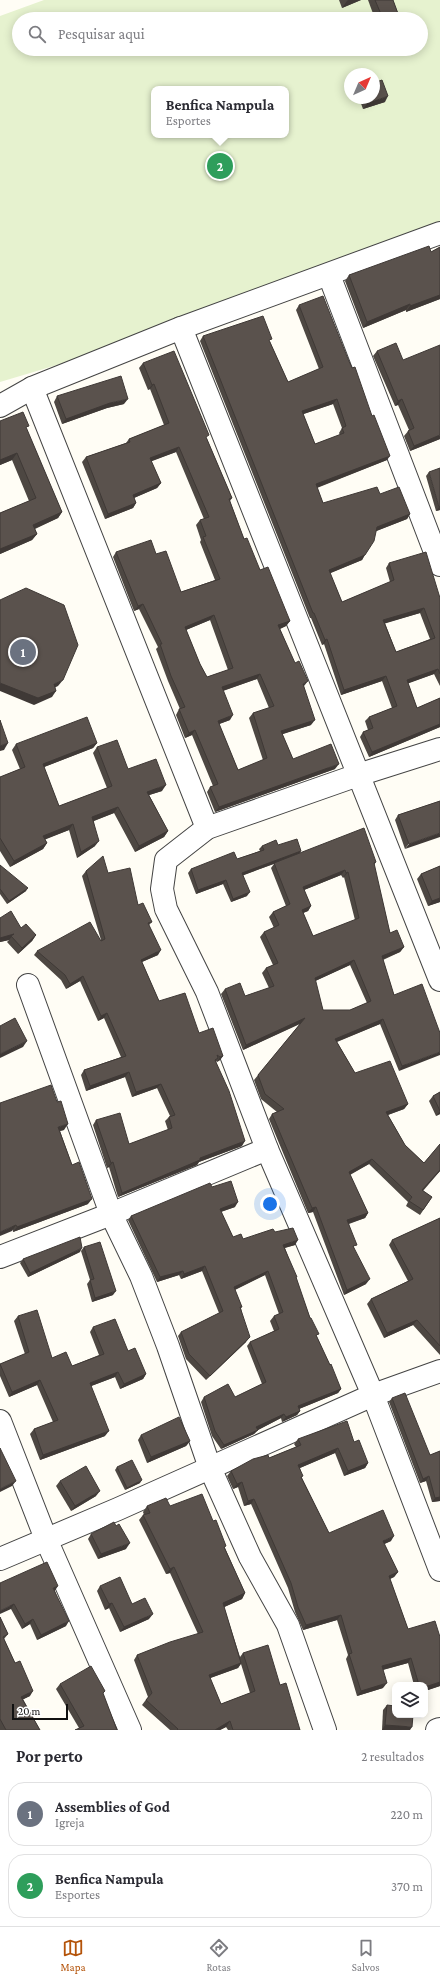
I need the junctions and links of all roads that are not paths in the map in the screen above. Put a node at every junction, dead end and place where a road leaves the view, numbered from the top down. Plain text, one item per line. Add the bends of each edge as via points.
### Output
1 (440, 234) edge
2 (329, 275) junction
3 (181, 328) junction
4 (32, 388) junction
5 (0, 406) edge
6 (440, 565) edge
7 (440, 749) edge
8 (358, 775) junction
9 (208, 828) junction
10 (440, 980) edge
11 (28, 985) dead end
12 (266, 1149) junction
13 (111, 1214) junction
14 (0, 1257) edge
15 (440, 1371) edge
16 (374, 1395) junction
17 (0, 1421) edge
18 (210, 1468) junction
19 (46, 1539) junction
20 (0, 1559) edge
21 (440, 1570) edge
22 (440, 1729) edge
23 (130, 1730) edge
24 (325, 1730) edge
25 (437, 1730) edge

1 - 2 street
2 - 3 street
2 - 6 street
3 - 4 street
3 - 8 street
4 - 5 street
4 - 9 street
7 - 8 street
8 - 9 street
8 - 10 street
9 - 12 street via 166,860 162,890 166,909 207,992
11 - 13 street
12 - 13 street
12 - 16 street
13 - 14 street
13 - 18 street via 141,1276
15 - 16 street
16 - 18 street
16 - 21 street
17 - 19 street
18 - 19 street
18 - 24 street via 250,1557 288,1625
19 - 20 street
19 - 23 street
22 - 25 street

